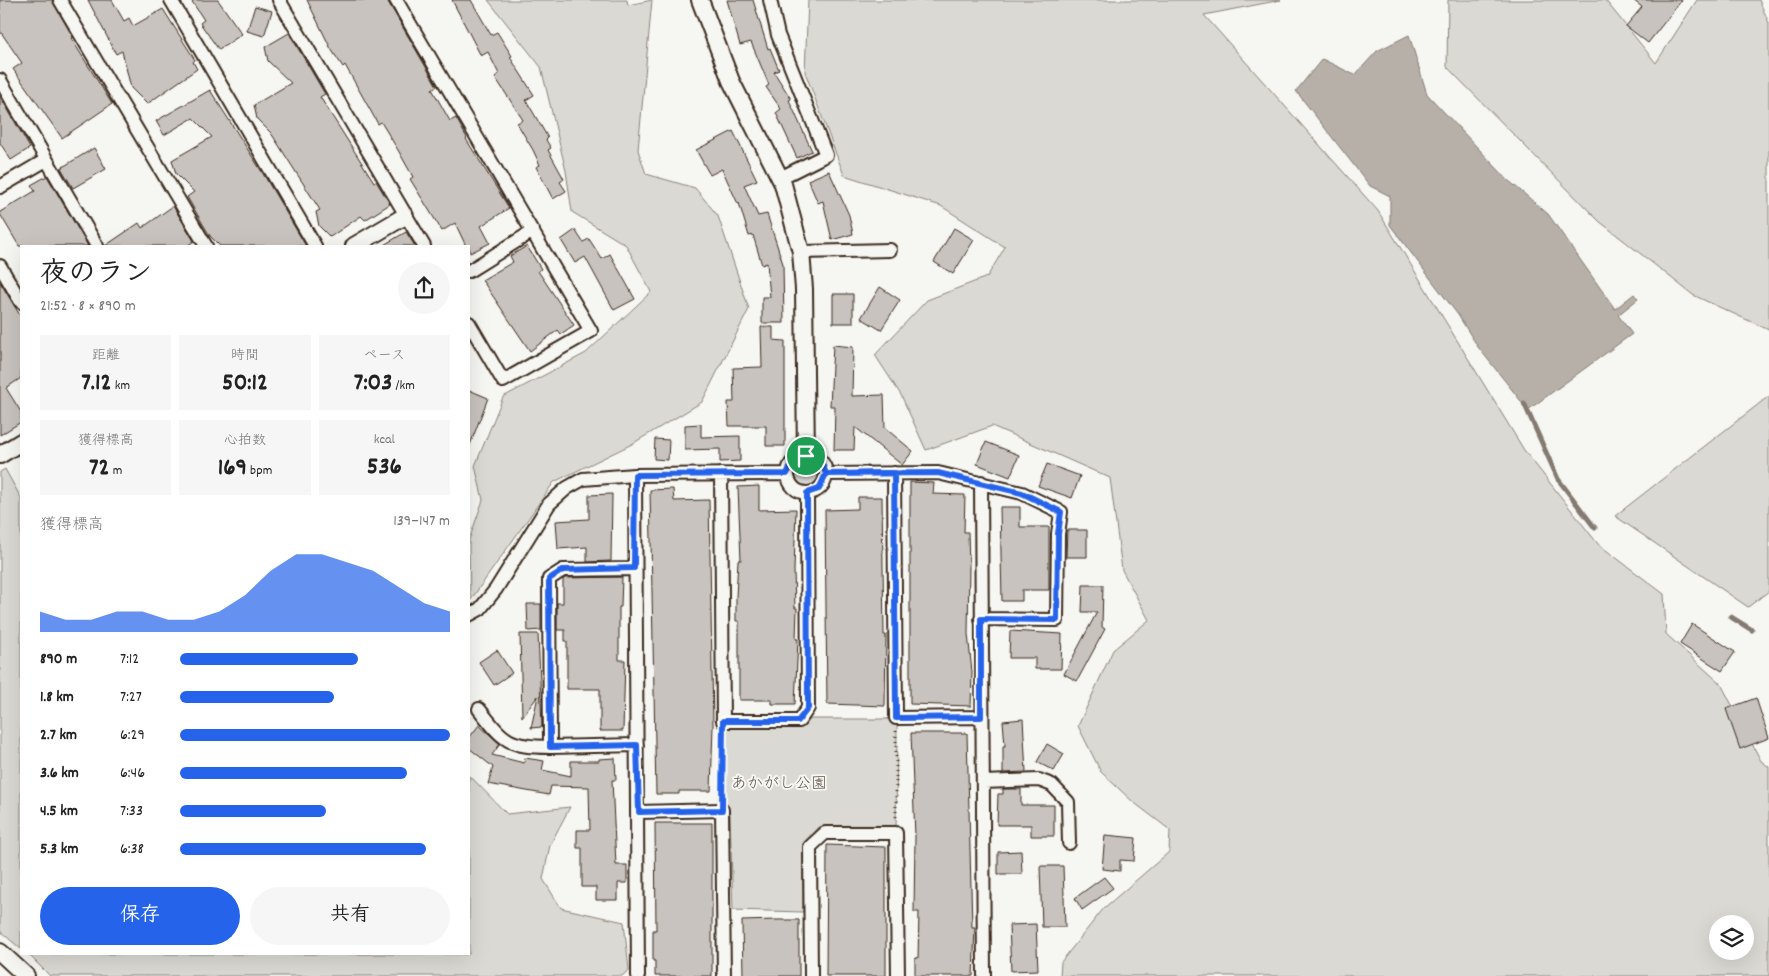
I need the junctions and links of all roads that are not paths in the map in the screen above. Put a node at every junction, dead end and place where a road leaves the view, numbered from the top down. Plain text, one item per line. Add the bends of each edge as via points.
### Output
1 (60, 0) edge
2 (170, 0) edge
3 (279, 0) edge
4 (396, 0) edge
5 (700, 0) edge
6 (770, 0) edge
7 (0, 80) edge
8 (46, 160) junction
9 (780, 178) junction
10 (0, 187) edge
11 (405, 216) junction
12 (533, 231) junction
13 (96, 245) edge
14 (205, 245) edge
15 (314, 245) edge
16 (356, 245) edge
17 (423, 245) edge
18 (890, 250) dead end
19 (800, 252) junction
20 (0, 266) edge
21 (470, 270) edge
22 (20, 300) edge
23 (470, 325) edge
24 (20, 443) edge
25 (0, 455) edge
26 (806, 456) junction
27 (894, 473) junction
28 (721, 474) junction
29 (787, 474) junction
30 (826, 474) junction
31 (635, 475) junction
32 (981, 482) junction
33 (807, 493) junction
34 (634, 568) junction
35 (470, 614) edge
36 (981, 619) junction
37 (479, 708) dead end
38 (981, 717) junction
39 (637, 745) junction
40 (550, 747) junction
41 (983, 782) junction
42 (639, 812) junction
43 (1069, 843) dead end
44 (0, 952) edge
45 (26, 976) edge
46 (638, 976) edge
47 (724, 976) edge
48 (811, 976) edge
49 (898, 976) edge
50 (984, 976) edge

1 - 14 street
2 - 15 street
3 - 11 street
4 - 12 street
5 - 9 street via 731,81
6 - 9 street via 778,35 826,155
7 - 8 street
8 - 10 street
8 - 13 street
9 - 19 street
11 - 16 street
11 - 17 street
12 - 21 street
12 - 23 street via 591,331 503,381
18 - 19 street
19 - 26 street via 804,288
20 - 22 street
24 - 25 street
26 - 29 street via 793,461
26 - 30 street via 822,463
27 - 30 street
27 - 32 street via 938,473
27 - 38 street via 896,718
28 - 29 street
28 - 31 street
28 - 33 street via 723,721 798,721 808,708
29 - 33 street via 792,486
30 - 33 street via 819,489
31 - 34 street
31 - 35 street via 583,479 567,488 549,504 496,589 480,609
32 - 36 street
32 - 36 street via 1022,493 1061,512 1057,620
34 - 39 street
34 - 40 street via 563,570 549,579
36 - 38 street
37 - 40 street via 506,740 523,747
38 - 41 street
39 - 40 street
39 - 42 street
41 - 43 street via 1039,780 1052,785 1068,802
41 - 50 street
42 - 46 street
42 - 47 street via 722,810
44 - 45 street
48 - 49 street via 810,847 825,833 896,833

